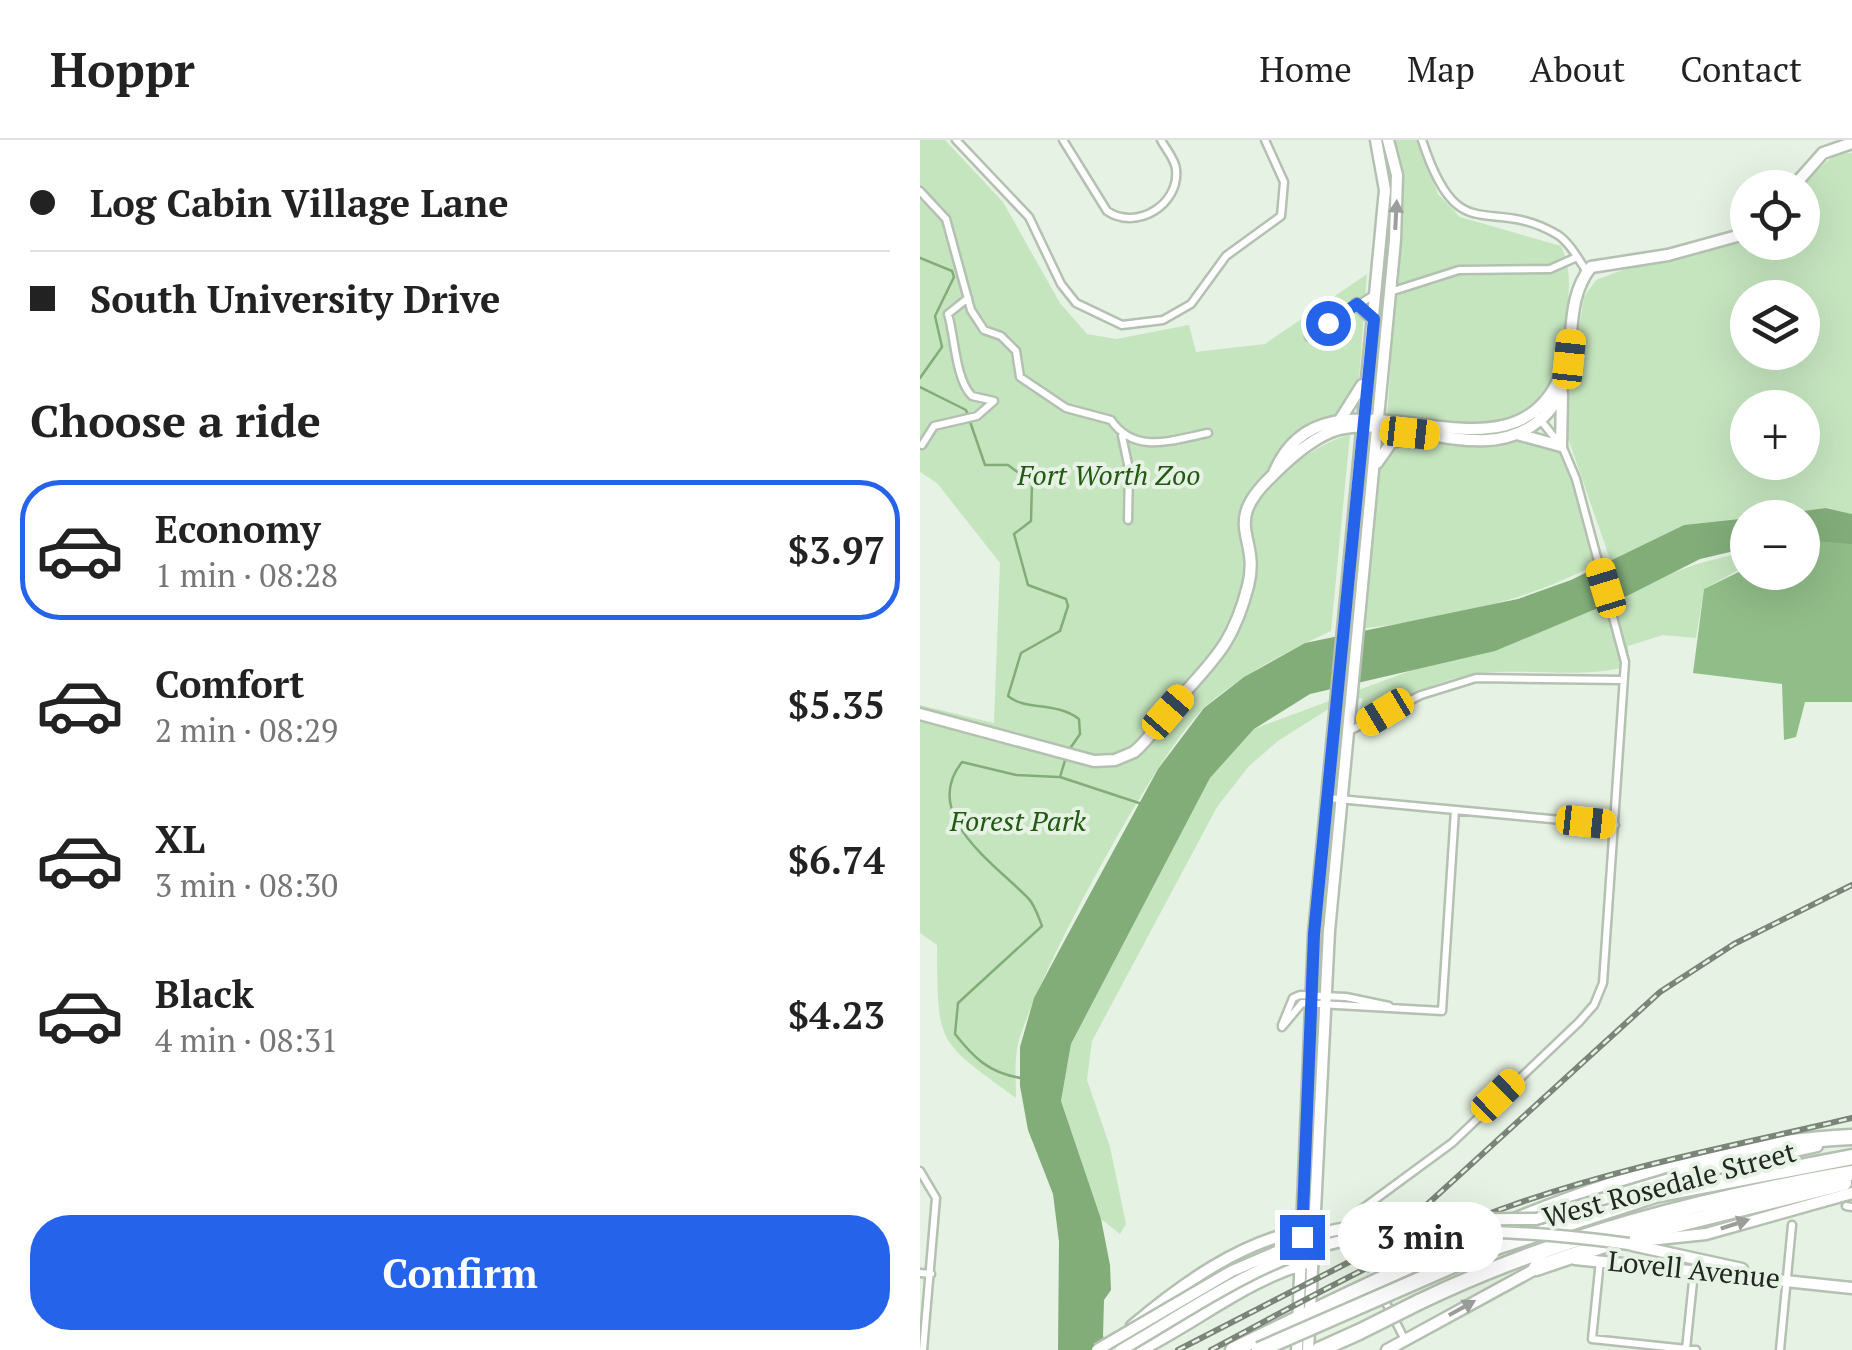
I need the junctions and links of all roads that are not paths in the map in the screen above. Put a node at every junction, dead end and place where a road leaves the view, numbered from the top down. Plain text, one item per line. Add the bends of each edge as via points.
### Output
1 (956, 140) edge
2 (1063, 140) edge
3 (1160, 140) edge
4 (1265, 140) edge
5 (1376, 140) edge
6 (1388, 140) edge
7 (1422, 140) edge
8 (1852, 143) edge
9 (1808, 170) edge
10 (920, 191) edge
11 (1730, 237) edge
12 (1577, 258) junction
13 (1587, 272) junction
14 (1390, 292) junction
15 (1376, 293) junction
16 (968, 298) junction
17 (1357, 304) junction
18 (1374, 319) junction
19 (1372, 336) junction
20 (1309, 337) dead end
21 (1569, 359) junction
22 (1563, 388) junction
23 (1537, 416) junction
24 (1340, 420) junction
25 (1364, 423) junction
26 (1377, 425) junction
27 (1208, 433) dead end
28 (1514, 434) junction
29 (1121, 435) junction
30 (1433, 435) junction
31 (922, 445) edge
32 (1561, 446) junction
33 (1274, 474) junction
34 (1371, 478) junction
35 (1128, 520) dead end
36 (1623, 680) junction
37 (1333, 706) junction
38 (920, 714) edge
39 (1346, 733) junction
40 (1326, 798) junction
41 (1341, 800) junction
42 (1455, 810) junction
43 (1615, 825) junction
44 (1311, 999) junction
45 (1325, 1000) junction
46 (1308, 1100) junction
47 (1852, 1138) edge
48 (1306, 1148) junction
49 (1320, 1149) junction
50 (1852, 1158) edge
51 (920, 1172) edge
52 (1852, 1173) edge
53 (1852, 1181) edge
54 (1852, 1193) edge
55 (1304, 1194) junction
56 (1317, 1205) junction
57 (1792, 1225) dead end
58 (1316, 1227) junction
59 (1302, 1229) junction
60 (1281, 1235) junction
61 (1634, 1242) junction
62 (1359, 1250) tunnel mouth
63 (1600, 1259) junction
64 (1307, 1263) junction
65 (1536, 1268) junction
66 (1694, 1271) junction
67 (920, 1273) edge
68 (931, 1274) junction
69 (1787, 1278) junction
70 (1374, 1280) junction
71 (1852, 1288) edge
72 (1371, 1303) junction
73 (1304, 1317) junction
74 (1120, 1336) junction
75 (1405, 1340) junction
76 (923, 1350) edge
77 (1097, 1350) edge
78 (1121, 1350) edge
79 (1141, 1350) edge
80 (1233, 1350) edge
81 (1259, 1350) edge
82 (1282, 1350) edge
83 (1296, 1350) edge
84 (1308, 1350) edge
85 (1323, 1350) edge
86 (1388, 1350) edge
87 (1685, 1350) edge
88 (1696, 1350) edge
89 (1780, 1350) edge

1 - 4 street via 1028,216 1076,303 1095,316 1136,325 1178,313 1199,297 1226,256 1270,228 1284,209 1286,190
2 - 3 street via 1107,212 1138,218 1157,209 1174,185 1175,165
5 - 15 main road via 1385,190
14 -> 6 main road via 1398,188
7 - 12 street via 1440,186 1462,209 1543,228 1562,238
8 - 9 main road via 1823,153
10 - 16 street via 946,219
11 - 13 main road
12 - 13 street
12 - 14 street via 1550,269 1459,270
13 - 21 main road via 1576,289
14 - 26 main road
15 - 17 street
15 - 18 main road
16 - 29 street via 984,330 1016,352 1020,376 1066,408 1111,420
16 - 31 street via 948,318 956,354 965,389 994,401 978,416 934,426
17 - 18 main road
17 - 20 street
18 - 19 main road
19 - 24 main road via 1358,397
19 - 25 main road
21 - 22 main road
21 - 23 main road
22 - 23 main road
22 - 32 main road
23 - 26 main road via 1484,430
23 - 28 main road
23 - 32 street
24 - 25 main road
24 - 33 main road via 1302,438
25 - 26 main road
25 - 33 main road via 1322,436
25 - 37 main road
26 - 30 main road
26 - 34 main road
27 - 29 street via 1139,443
28 - 30 main road via 1482,440
28 - 32 main road
29 - 35 street via 1129,469
30 - 34 main road via 1391,443
32 - 36 street via 1616,622
33 - 38 main road via 1244,512 1250,575 1230,639 1134,752 1099,761
34 - 39 main road
36 - 39 street via 1476,678 1420,695
36 - 43 street
37 - 39 main road via 1335,725
37 - 40 main road
39 - 41 main road
40 - 41 street
40 - 44 main road
41 - 42 street
41 - 45 main road
42 - 43 street
42 - 45 street via 1442,1011
43 - 62 street via 1603,983 1594,1005 1452,1142 1358,1212
44 - 44 street via 1293,998 1282,1027 1300,1005
44 - 45 street
44 - 46 main road
45 - 49 main road
46 - 48 main road
46 - 49 main road via 1313,1144
47 - 70 highway via 1734,1154 1621,1185 1502,1224
47 - 74 main road, West Rosedale Street, bridge via 1676,1177 1536,1219 1386,1220 1322,1233 1232,1272
48 - 55 main road
48 - 56 main road
49 - 56 main road
50 - 72 highway, bridge via 1672,1191 1582,1216
51 - 68 street via 936,1198
52 - 85 highway, bridge via 1651,1215 1496,1268
53 - 65 highway via 1646,1232
61 -> 54 main road via 1706,1234
55 - 59 main road
55 - 60 main road via 1296,1222
56 - 58 main road
57 - 69 street
58 - 59 main road
58 - 64 main road
59 - 60 main road
59 - 64 main road
60 - 74 main road, bridge via 1179,1286
61 - 69 main road, West Rosedale Street
61 - 78 main road, West Rosedale Street, bridge via 1405,1231 1324,1245 1251,1275
63 - 65 main road, Lovell Avenue
63 - 66 main road, Lovell Avenue
63 - 87 street via 1592,1339
64 - 73 main road
64 - 79 main road via 1235,1294
75 -> 65 main road, Lovell Avenue
66 - 69 main road, Lovell Avenue
66 - 87 street
67 - 68 street
68 - 76 street
69 - 71 main road, Lovell Avenue
69 - 89 street
70 - 73 highway
70 - 75 street
72 - 81 highway, bridge
72 - 82 highway, bridge
73 - 80 highway
73 - 83 main road
73 - 84 main road
74 - 77 main road, West Rosedale Street, bridge
75 - 86 main road, Lovell Avenue
87 - 88 street

